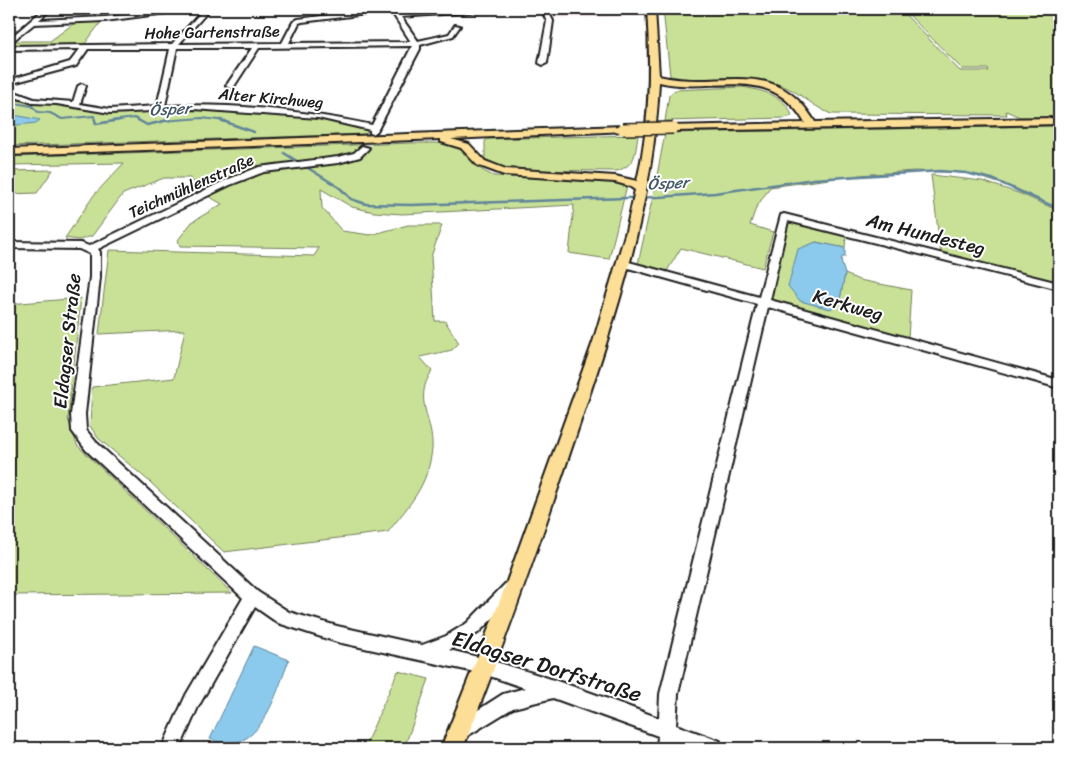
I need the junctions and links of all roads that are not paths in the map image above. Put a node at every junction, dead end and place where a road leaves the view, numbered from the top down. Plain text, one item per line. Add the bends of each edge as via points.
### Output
1 (48, 9) edge
2 (194, 9) edge
3 (206, 9) edge
4 (392, 9) edge
5 (482, 9) edge
6 (544, 9) edge
7 (651, 9) edge
8 (398, 16) junction
9 (31, 22) junction
10 (457, 26) dead end
11 (9, 42) edge
12 (285, 44) junction
13 (416, 44) junction
14 (257, 45) junction
15 (174, 46) junction
16 (86, 47) junction
17 (9, 48) edge
18 (543, 63) dead end
19 (654, 78) junction
20 (9, 82) edge
21 (688, 83) junction
22 (82, 86) dead end
23 (230, 86) dead end
24 (9, 92) edge
25 (653, 94) junction
26 (76, 105) junction
27 (160, 109) junction
28 (803, 111) junction
29 (1059, 121) edge
30 (848, 123) junction
31 (811, 124) junction
32 (472, 135) junction
33 (427, 137) junction
34 (365, 148) tunnel mouth
35 (9, 152) edge
36 (473, 153) junction
37 (637, 167) junction
38 (588, 176) junction
39 (640, 189) junction
40 (9, 245) edge
41 (90, 249) junction
42 (624, 264) junction
43 (1059, 286) edge
44 (762, 301) junction
45 (1059, 384) edge
46 (512, 588) junction
47 (252, 597) junction
48 (421, 652) junction
49 (484, 666) junction
50 (553, 690) junction
51 (667, 729) junction
52 (455, 740) edge
53 (171, 748) edge
54 (666, 748) edge
55 (713, 748) edge

1 - 9 street
2 - 9 street via 105,20
3 - 15 street
4 - 8 street
4 - 12 street via 300,20
5 - 8 street
6 - 18 street via 550,21
7 - 19 main road
8 - 13 street
9 - 11 street
10 - 13 street, Hohe Gartenstraße via 451,35
12 - 13 street, Hohe Gartenstraße
12 - 14 street, Hohe Gartenstraße
13 - 27 street, Alter Kirchweg via 373,129 318,116 194,107
14 - 15 street, Hohe Gartenstraße
14 - 23 street
15 - 16 street, Hohe Gartenstraße
15 - 27 street
16 - 17 street, Hohe Gartenstraße
16 - 20 street via 73,64
19 - 21 main road
19 - 25 main road
21 - 25 main road via 668,86
21 - 28 main road via 747,82 763,85 790,96
22 - 26 street
24 - 26 street, Alter Kirchweg via 28,100
25 - 37 main road
26 - 27 street, Alter Kirchweg via 110,111
28 - 30 main road
28 - 31 main road
29 - 30 main road
30 - 31 main road
31 - 32 main road, bridge
32 - 33 main road
32 - 36 main road
33 - 35 main road
33 - 36 main road via 465,146
34 - 41 street, Teichmühlenstraße via 357,155 262,169
36 - 38 main road via 481,163 504,172
37 - 38 main road
37 - 39 main road
38 - 39 main road via 625,181
39 - 42 main road
40 - 41 street, Eldagser Straße via 81,246
41 - 47 street, Eldagser Straße via 95,252 95,277 78,414 79,431 91,446
42 - 44 street, Kerkweg
42 - 46 main road via 586,382
43 - 44 street, Am Hundesteg via 784,218
44 - 45 street, Kerkweg
44 - 51 street via 669,694
46 - 48 street via 476,627 451,643
46 - 49 main road
47 - 48 street, Eldagser Dorfstraße via 284,618 337,634
47 - 53 street via 192,701
48 - 49 street, Eldagser Dorfstraße
49 - 50 street, Eldagser Dorfstraße
49 - 52 main road
50 - 51 street, Eldagser Dorfstraße
50 - 52 street via 509,700
51 - 54 street
51 - 55 street, Eldagser Dorfstraße

